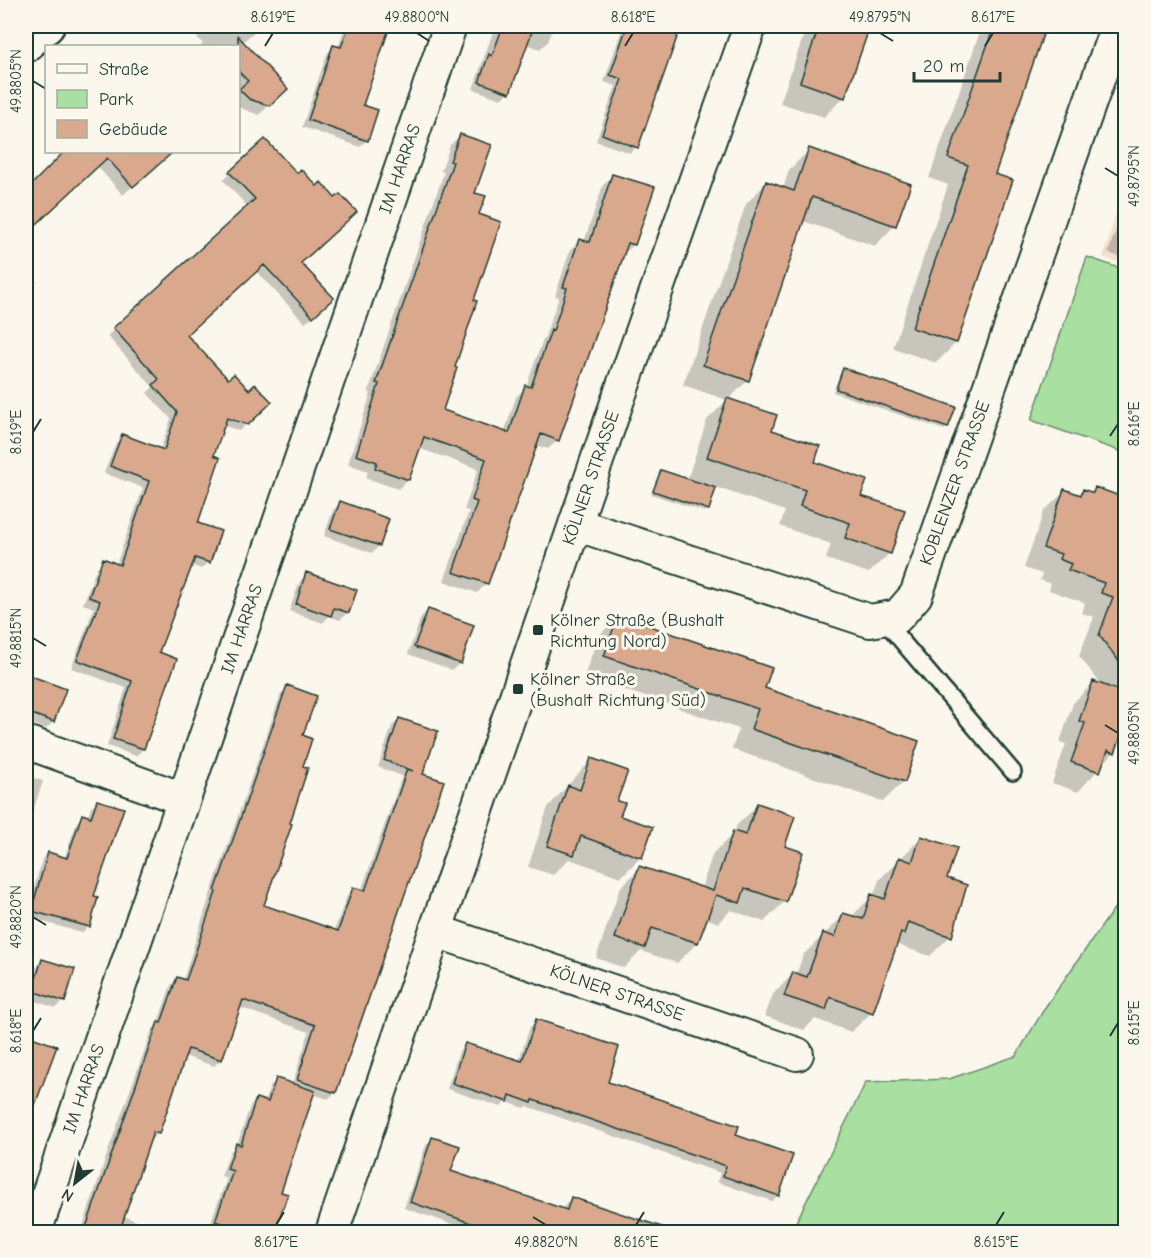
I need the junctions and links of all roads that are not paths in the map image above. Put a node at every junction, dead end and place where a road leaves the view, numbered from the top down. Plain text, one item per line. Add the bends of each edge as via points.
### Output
1 (47, 26) edge
2 (450, 26) edge
3 (750, 26) edge
4 (1118, 26) edge
5 (26, 45) edge
6 (575, 524) junction
7 (883, 619) junction
8 (26, 742) edge
9 (1013, 772) dead end
10 (183, 799) junction
11 (436, 931) junction
12 (797, 1054) dead end
13 (35, 1233) edge
14 (332, 1233) edge

1 - 5 street
2 - 10 street, IM HARRAS
3 - 6 street, KÖLNER STRASSE
4 - 7 street, KOBLENZER STRASSE via 915,595 898,616
6 - 7 street via 870,621
6 - 11 street, KÖLNER STRASSE
7 - 9 lane
8 - 10 street
10 - 13 street, IM HARRAS
11 - 12 street, KÖLNER STRASSE
11 - 14 street, KÖLNER STRASSE

